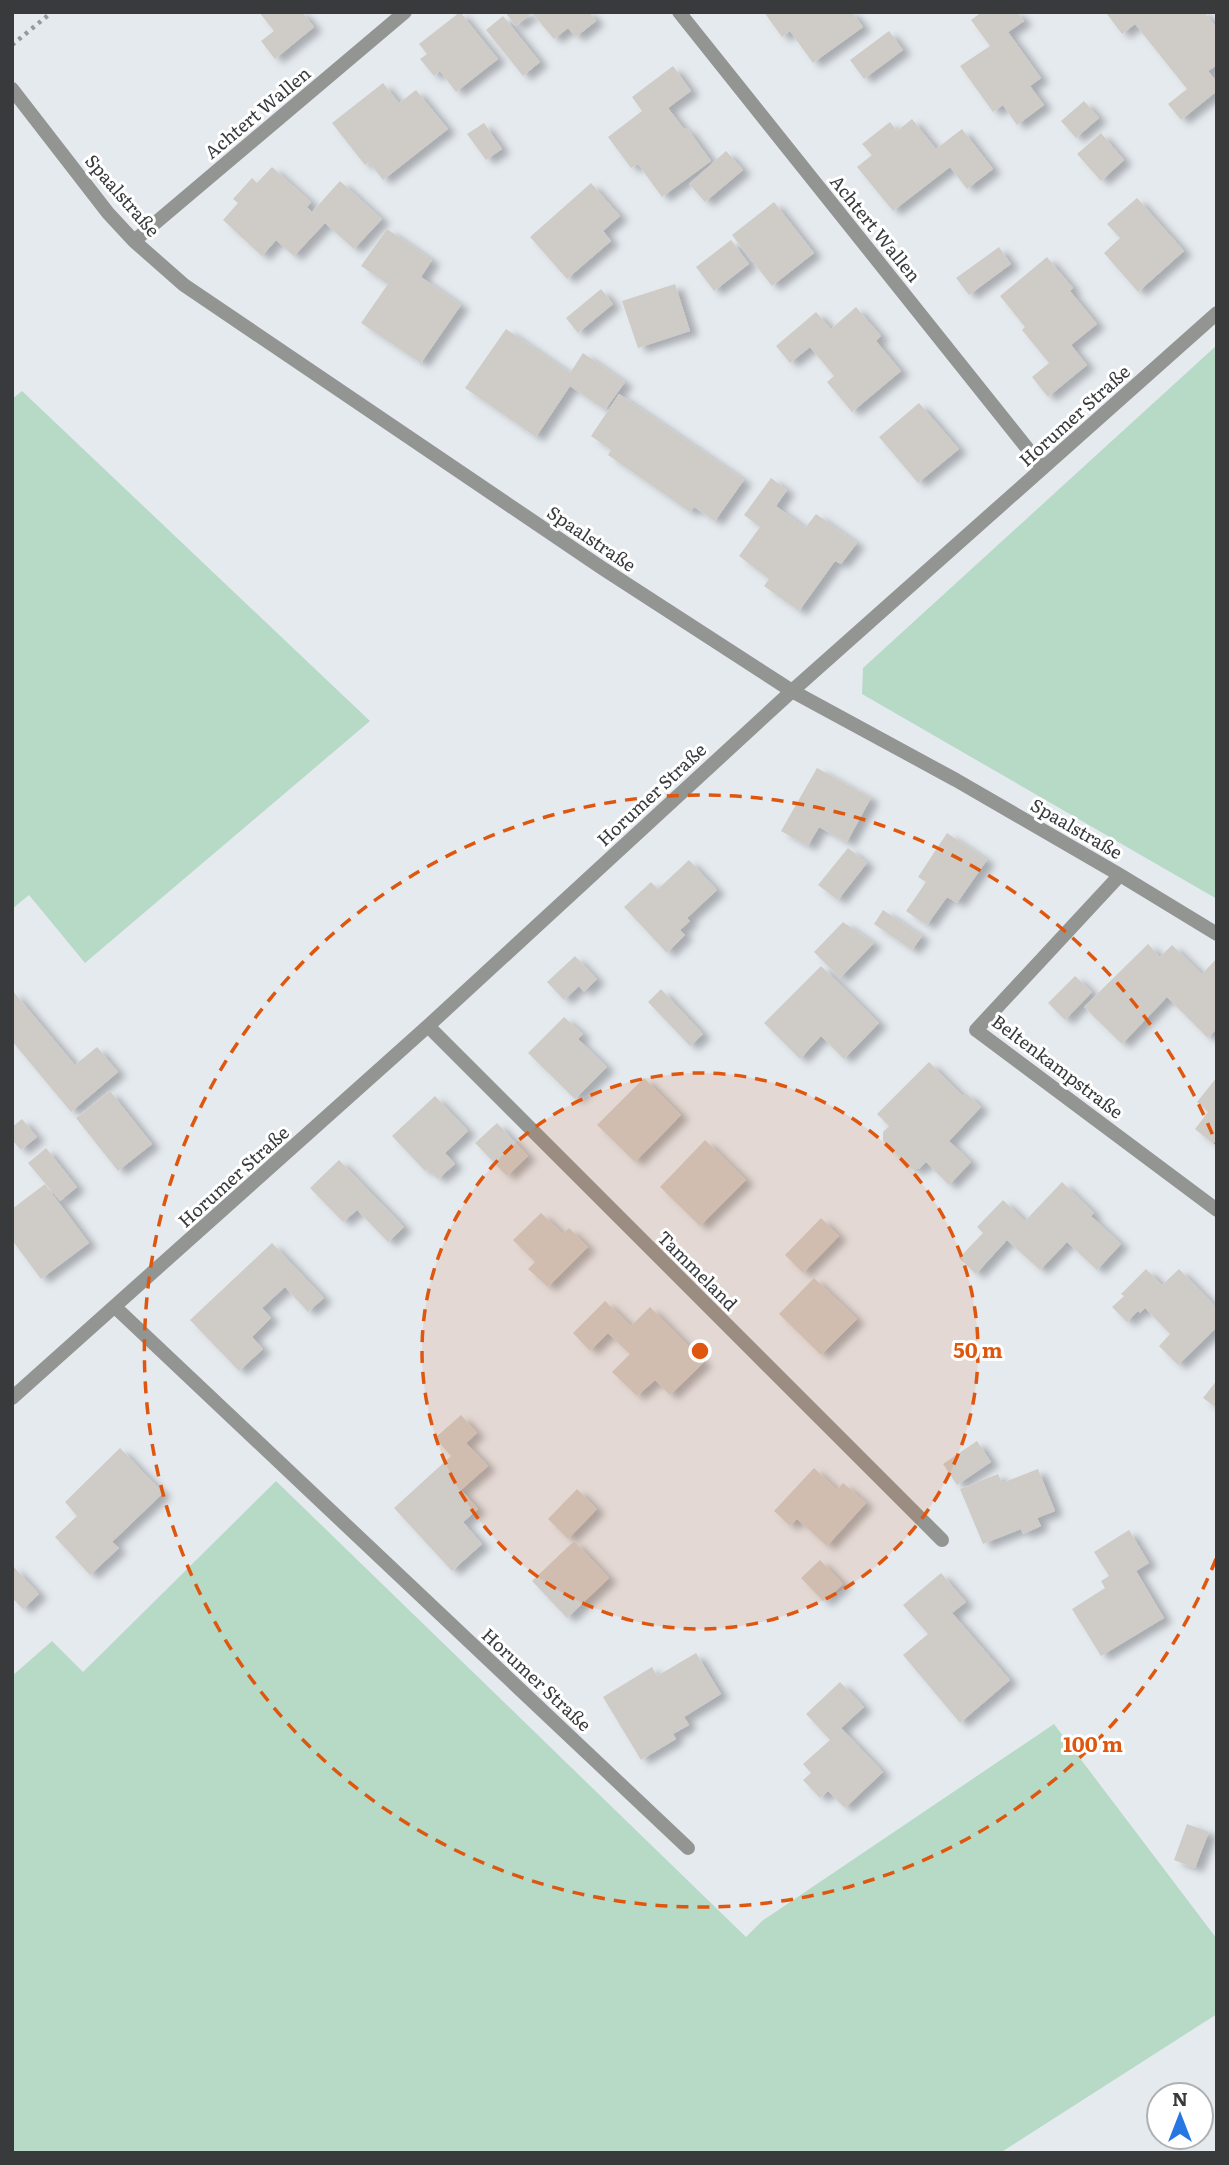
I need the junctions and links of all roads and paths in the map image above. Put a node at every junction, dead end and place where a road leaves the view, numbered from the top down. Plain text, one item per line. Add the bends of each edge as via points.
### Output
1 (52, 12) edge
2 (405, 12) edge
3 (679, 12) edge
4 (12, 45) edge
5 (12, 89) edge
6 (134, 242) junction
7 (1217, 313) edge
8 (1044, 468) junction
9 (792, 691) junction
10 (1120, 875) junction
11 (1217, 934) edge
12 (428, 1026) junction
13 (1217, 1210) edge
14 (115, 1307) junction
15 (12, 1398) edge
16 (942, 1540) dead end
17 (688, 1849) dead end

1 - 4 path
2 - 6 street, Achtert Wallen
3 - 8 street, Achtert Wallen
5 - 6 street, Spaalstraße
6 - 9 street, Spaalstraße via 184,285
7 - 8 street, Horumer Straße
8 - 9 street, Horumer Straße
9 - 10 street, Spaalstraße
9 - 12 street, Horumer Straße
10 - 11 street, Spaalstraße
10 - 13 street, Beltenkampstraße via 976,1030
12 - 14 street, Horumer Straße
12 - 16 street, Tammeland
14 - 15 street, Horumer Straße
14 - 17 street, Horumer Straße

